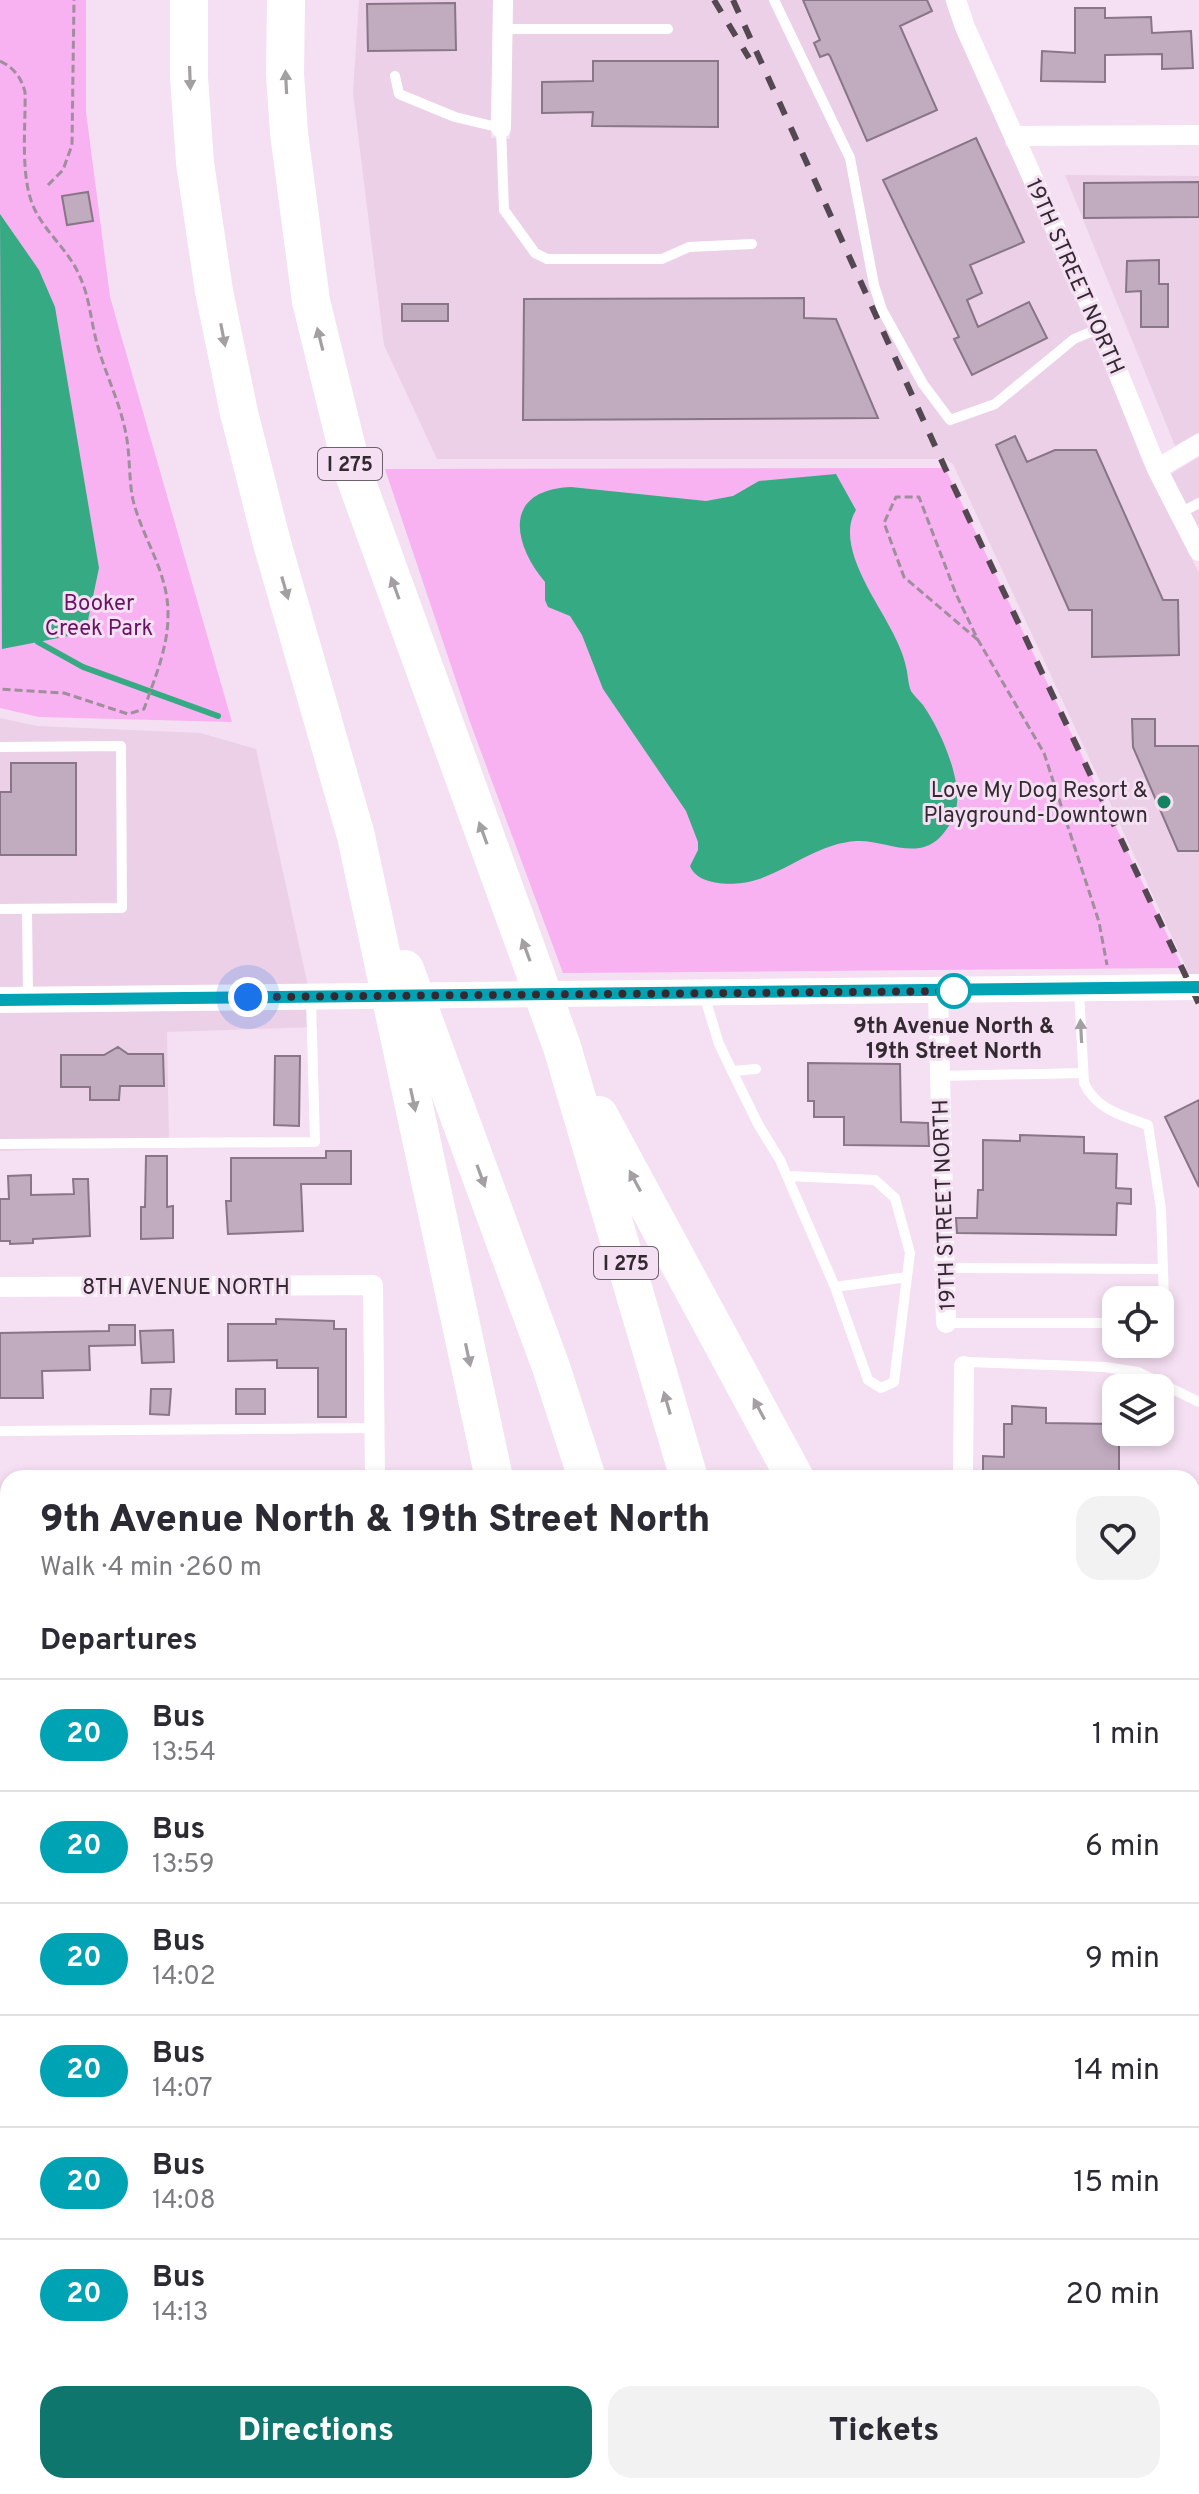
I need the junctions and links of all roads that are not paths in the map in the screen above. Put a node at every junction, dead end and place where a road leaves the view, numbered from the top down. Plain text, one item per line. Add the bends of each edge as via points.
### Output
1 (189, 0) edge
2 (286, 0) edge
3 (503, 0) edge
4 (774, 0) edge
5 (956, 0) edge
6 (502, 29) junction
7 (668, 29) dead end
8 (395, 76) dead end
9 (501, 128) junction
10 (1199, 135) edge
11 (1014, 136) junction
12 (752, 244) dead end
13 (1100, 328) junction
14 (1199, 444) edge
15 (1157, 469) junction
16 (1199, 503) edge
17 (1180, 513) junction
18 (1199, 551) edge
19 (0, 747) edge
20 (0, 909) edge
21 (27, 910) junction
22 (1199, 987) edge
23 (1079, 989) junction
24 (938, 991) junction
25 (704, 993) junction
26 (311, 997) junction
27 (28, 999) junction
28 (0, 1000) edge
29 (411, 1024) junction
30 (562, 1047) junction
31 (756, 1069) dead end
32 (732, 1071) junction
33 (1083, 1073) junction
34 (940, 1076) junction
35 (0, 1144) edge
36 (788, 1176) junction
37 (943, 1268) junction
38 (1163, 1269) junction
39 (907, 1277) junction
40 (1164, 1286) edge
41 (0, 1287) edge
42 (835, 1287) junction
43 (946, 1323) joint
44 (1102, 1323) edge
45 (964, 1366) joint
46 (551, 1367) junction
47 (1199, 1402) edge
48 (375, 1428) junction
49 (0, 1431) edge
50 (375, 1470) edge
51 (493, 1470) edge
52 (569, 1470) edge
53 (584, 1470) edge
54 (687, 1470) edge
55 (791, 1470) edge
56 (963, 1470) edge

1 -> 29 highway via 195,163 239,413
30 -> 2 highway, I 275 via 352,469 311,301 288,118
3 - 6 street
4 - 13 lane via 850,158 882,310 923,384 950,420 995,404 1074,339
5 - 11 street, 19TH STREET NORTH
6 - 7 lane
6 - 9 street
8 - 9 lane via 399,94 455,117
9 - 12 lane via 504,210 535,253 547,259 662,259 689,247
10 - 11 street
11 - 13 street, 19TH STREET NORTH
13 - 15 street, 19TH STREET NORTH
14 - 15 street
15 - 17 street, 19TH STREET NORTH
16 - 17 lane
17 - 18 street, 19TH STREET NORTH
19 - 21 lane via 121,746 122,908
20 - 21 lane
21 - 27 lane
22 - 23 street
23 - 24 street
33 -> 23 lane
24 - 25 street
24 - 34 street, 19TH STREET NORTH
25 - 26 street
25 - 32 lane
26 - 27 street
26 - 35 lane via 315,1142
27 - 28 street
29 -> 46 highway
29 -> 51 highway
54 -> 30 highway, I 275
55 -> 30 highway
31 - 32 lane
32 - 36 lane
33 - 34 lane
33 - 38 lane via 1089,1094 1109,1111 1148,1125 1161,1209
34 - 37 street, 19TH STREET NORTH
36 - 39 lane via 875,1180 895,1198 910,1253
36 - 42 lane
37 - 38 lane
37 - 43 street, 19TH STREET NORTH
38 - 40 lane
39 - 42 lane
39 - 42 lane via 894,1382 881,1388 868,1380
41 - 48 street, 8TH AVENUE NORTH via 373,1285
43 - 44 lane
45 - 47 lane via 969,1362 1138,1372
45 - 56 street
46 - 52 highway
46 - 53 highway
48 - 49 lane
48 - 50 street

